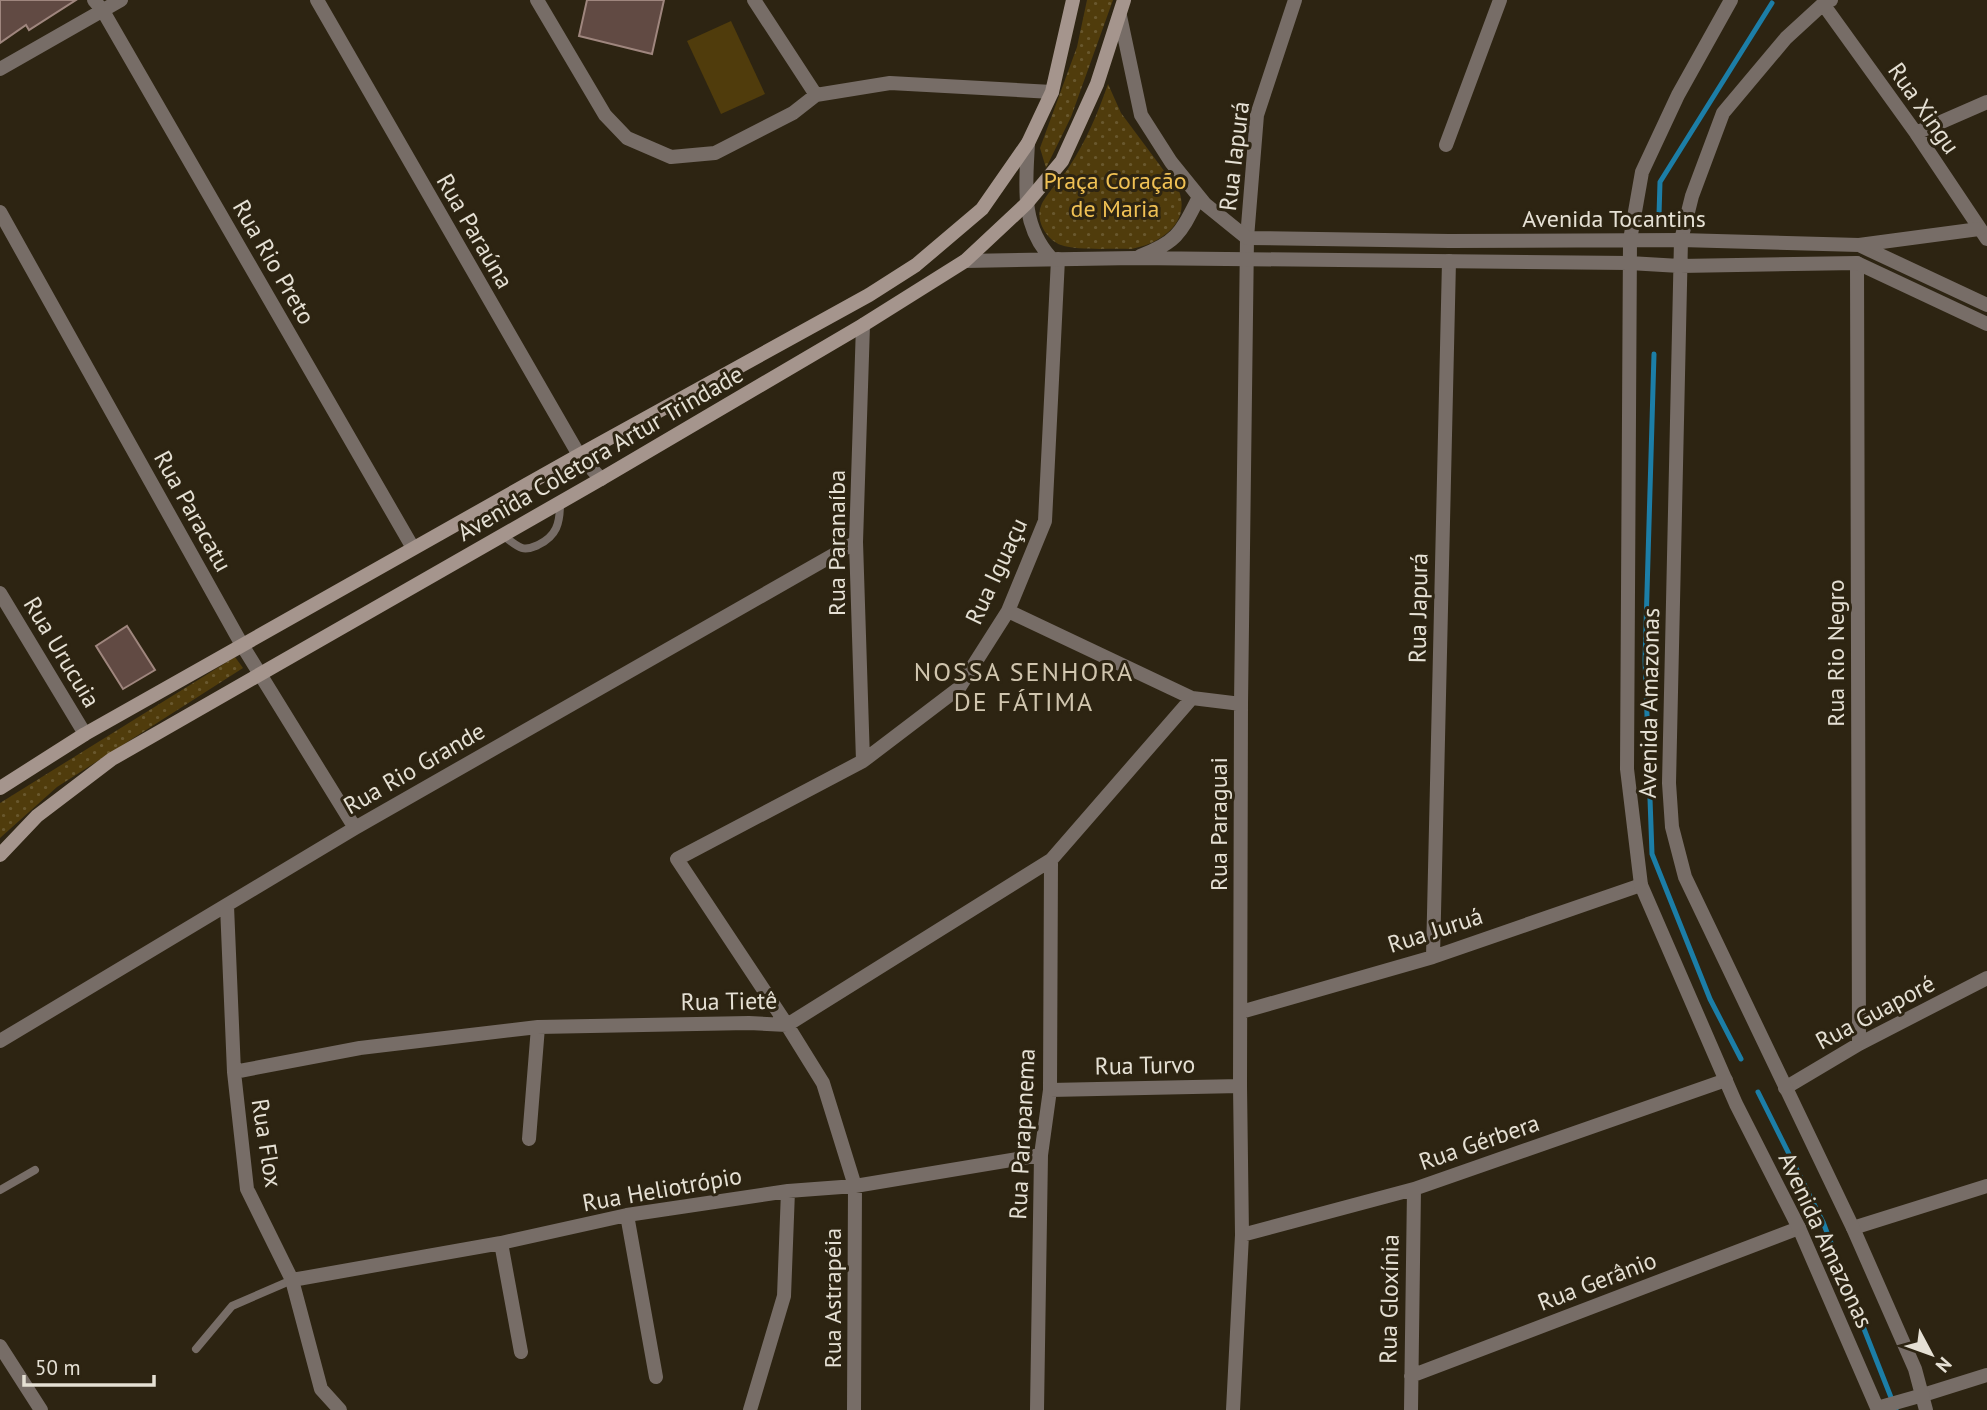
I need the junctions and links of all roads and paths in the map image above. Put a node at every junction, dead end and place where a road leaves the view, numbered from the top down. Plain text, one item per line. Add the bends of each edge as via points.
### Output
1 (121, 0) edge
2 (317, 0) edge
3 (537, 0) edge
4 (754, 0) edge
5 (1073, 0) edge
6 (1124, 0) edge
7 (1295, 0) edge
8 (1500, 0) edge
9 (1731, 0) edge
10 (1827, 2) edge
11 (98, 5) edge
12 (1120, 16) junction
13 (0, 69) edge
14 (1052, 92) junction
15 (816, 95) junction
16 (1987, 102) edge
17 (1916, 133) junction
18 (1028, 143) junction
19 (1446, 145) dead end
20 (1199, 197) junction
21 (1026, 204) junction
22 (0, 212) edge
23 (1983, 234) edge
24 (1247, 238) junction
25 (1630, 240) junction
26 (1682, 240) junction
27 (1859, 245) junction
28 (1054, 258) junction
29 (1135, 258) junction
30 (1248, 258) junction
31 (965, 261) junction
32 (1449, 261) junction
33 (1629, 263) junction
34 (1857, 263) junction
35 (1680, 265) junction
36 (1987, 305) edge
37 (1987, 324) edge
38 (863, 325) junction
39 (579, 455) junction
40 (601, 480) junction
41 (560, 503) junction
42 (503, 536) junction
43 (856, 542) junction
44 (413, 548) junction
45 (0, 593) edge
46 (1008, 611) junction
47 (242, 645) junction
48 (260, 673) junction
49 (1192, 698) junction
50 (1241, 704) junction
51 (85, 734) junction
52 (863, 761) junction
53 (0, 788) edge
54 (355, 828) junction
55 (0, 855) edge
56 (677, 859) joint
57 (1051, 860) junction
58 (1641, 885) junction
59 (227, 906) junction
60 (1433, 957) junction
61 (1987, 978) edge
62 (1241, 1012) junction
63 (787, 1025) junction
64 (538, 1027) junction
65 (0, 1041) edge
66 (1859, 1044) junction
67 (234, 1072) junction
68 (1726, 1080) junction
69 (1240, 1086) junction
70 (1785, 1088) junction
71 (1050, 1090) junction
72 (529, 1139) dead end
73 (1041, 1155) junction
74 (35, 1170) dead end
75 (855, 1186) junction
76 (1987, 1186) edge
77 (1414, 1189) junction
78 (0, 1191) edge
79 (788, 1191) junction
80 (627, 1215) junction
81 (1799, 1228) junction
82 (1853, 1228) junction
83 (1242, 1235) junction
84 (501, 1243) junction
85 (292, 1280) junction
86 (0, 1346) edge
87 (196, 1349) dead end
88 (522, 1352) dead end
89 (1987, 1375) edge
90 (1411, 1376) junction
91 (656, 1377) dead end
92 (1918, 1396) junction
93 (1878, 1409) edge
94 (41, 1410) edge
95 (340, 1410) edge
96 (750, 1410) edge
97 (854, 1410) edge
98 (1037, 1410) edge
99 (1233, 1410) edge
100 (1411, 1410) edge
101 (1926, 1410) edge

1 - 11 street
2 - 39 street, Rua Paraúna
3 - 15 street via 605,115 627,138 671,157 715,153 793,113
4 - 15 street
5 - 14 main road, Avenida Coletora Artur Trindade
6 - 12 main road, Avenida Coletora Artur Trindade
7 - 24 street, Rua Iapurá via 1257,116
8 - 19 street
9 - 25 street, Avenida Amazonas via 1678,95 1643,172
10 - 17 street, Rua Xingu
10 - 26 street, Avenida Amazonas via 1786,38 1723,113 1692,196
11 - 13 street
11 - 44 street, Rua Rio Preto
12 - 20 street via 1142,115
12 - 21 main road, Avenida Coletora Artur Trindade via 1097,84 1062,161
14 - 15 street via 890,83
14 - 18 main road, Avenida Coletora Artur Trindade
16 - 17 street
17 - 23 street, Rua Xingu
18 - 21 street
18 - 39 main road, Avenida Coletora Artur Trindade via 982,209 916,265
20 - 24 street
20 - 29 street via 1179,234
21 - 28 street via 1039,244
21 - 31 main road, Avenida Coletora Artur Trindade
22 - 47 street, Rua Paracatu
23 - 27 street, Avenida Tocantins
24 - 25 street, Avenida Tocantins
24 - 30 street, Rua Paraguai
25 - 26 street, Avenida Tocantins
25 - 33 street, Avenida Amazonas
26 - 27 street, Avenida Tocantins
26 - 35 street, Avenida Amazonas
27 - 36 street
28 - 29 street, Avenida Tocantins
28 - 31 street, Avenida Tocantins
28 - 46 street, Rua Iguaçu via 1045,521
29 - 30 street, Avenida Tocantins
30 - 32 street, Avenida Tocantins
30 - 50 street, Rua Paraguai
31 - 38 main road, Avenida Coletora Artur Trindade
32 - 33 street, Avenida Tocantins
32 - 60 street, Rua Japurá
33 - 35 street, Avenida Tocantins
33 - 58 street, Avenida Amazonas via 1627,769
34 - 35 street, Avenida Tocantins
34 - 37 street
34 - 66 street, Rua Rio Negro
35 - 70 street, Avenida Amazonas via 1669,783 1672,827 1685,877
38 - 40 main road, Avenida Coletora Artur Trindade
38 - 43 street, Rua Paranaíba
39 - 40 street, Rua Paraúna
39 - 44 main road, Avenida Coletora Artur Trindade
40 - 41 main road, Avenida Coletora Artur Trindade
41 - 42 main road, Avenida Coletora Artur Trindade
41 - 42 lane via 555,534 545,542 528,549
42 - 48 main road, Avenida Coletora Artur Trindade
43 - 52 street, Rua Paranaíba
43 - 54 street, Rua Rio Grande
44 - 47 main road, Avenida Coletora Artur Trindade
45 - 51 street, Rua Urucuia
46 - 49 street
46 - 52 street, Rua Iguaçu via 959,688
47 - 48 street, Rua Paracatu
47 - 51 main road, Avenida Coletora Artur Trindade
48 - 54 street, Rua Paracatu
48 - 55 main road, Avenida Coletora Artur Trindade via 111,759 37,816
49 - 50 street
49 - 57 street, Rua Tietê
50 - 62 street, Rua Paraguai
51 - 53 main road, Avenida Coletora Artur Trindade
52 - 56 street, Rua Iguaçu
54 - 59 street, Rua Rio Grande
56 - 63 street, Rua Astrapéia
57 - 63 street, Rua Tietê
57 - 71 street, Rua Parapanema
58 - 60 street, Rua Juruá
58 - 68 street, Avenida Amazonas
59 - 65 street, Rua Rio Grande
59 - 67 street, Rua Flox
60 - 62 street, Rua Juruá
61 - 66 street, Rua Guaporé
62 - 69 street, Rua Paraguai
63 - 64 street, Rua Tietê
63 - 75 street, Rua Astrapéia via 823,1083
64 - 67 street, Rua Tietê via 359,1048
64 - 72 street
66 - 70 street, Rua Guaporé
67 - 85 street, Rua Flox via 247,1189
68 - 77 street, Rua Gérbera
68 - 81 street, Avenida Amazonas
69 - 71 street, Rua Turvo
69 - 83 street, Rua Paraguai
70 - 82 street, Avenida Amazonas
71 - 73 street, Rua Parapanema
73 - 75 street, Rua Heliotrópio
73 - 98 street, Rua Parapanema
74 - 78 lane
75 - 79 street, Rua Heliotrópio
75 - 97 street, Rua Astrapéia
76 - 82 street
77 - 83 street, Rua Gérbera
77 - 90 street, Rua Gloxínia
79 - 80 street, Rua Heliotrópio
79 - 96 street via 784,1296
80 - 84 street, Rua Heliotrópio
80 - 91 street
81 - 90 street, Rua Gerânio
81 - 93 street, Avenida Amazonas
82 - 92 street, Avenida Amazonas via 1915,1369
83 - 99 street, Rua Paraguai
84 - 85 street, Rua Heliotrópio
84 - 88 street
85 - 87 lane via 232,1306
85 - 95 street, Rua Flox via 321,1389
86 - 94 street
89 - 92 street
90 - 100 street, Rua Gloxínia
92 - 93 street
92 - 101 street, Avenida Amazonas

